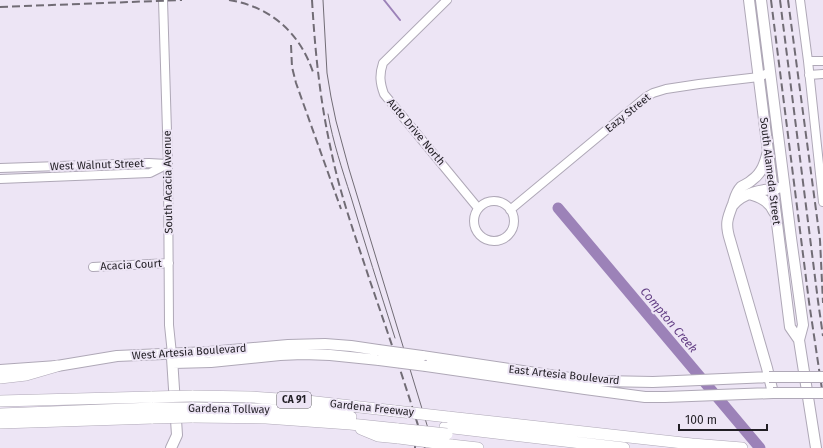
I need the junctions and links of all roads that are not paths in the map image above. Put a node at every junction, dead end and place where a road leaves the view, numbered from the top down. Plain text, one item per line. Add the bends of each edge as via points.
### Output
1 (163, 0) edge
2 (447, 0) edge
3 (749, 0) edge
4 (760, 0) edge
5 (800, 0) edge
6 (808, 61) junction
7 (823, 61) edge
8 (770, 72) junction
9 (823, 74) edge
10 (809, 75) junction
11 (759, 77) junction
12 (768, 151) junction
13 (168, 164) junction
14 (77, 166) junction
15 (0, 168) edge
16 (77, 176) junction
17 (0, 179) edge
18 (785, 187) junction
19 (772, 188) junction
20 (749, 194) junction
21 (823, 202) edge
22 (732, 205) junction
23 (478, 208) junction
24 (510, 210) junction
25 (776, 216) junction
26 (169, 263) junction
27 (93, 267) dead end
28 (799, 340) junction
29 (379, 355) junction
30 (172, 358) junction
31 (57, 366) junction
32 (476, 369) junction
33 (0, 370) edge
34 (768, 373) junction
35 (823, 377) edge
36 (0, 378) edge
37 (583, 384) junction
38 (772, 393) junction
39 (823, 393) edge
40 (137, 397) junction
41 (0, 401) edge
42 (0, 409) edge
43 (192, 412) junction
44 (153, 413) junction
45 (0, 414) edge
46 (490, 422) junction
47 (0, 423) edge
48 (397, 425) junction
49 (447, 426) junction
50 (171, 448) edge
51 (478, 448) edge
52 (574, 448) edge
53 (624, 448) edge
54 (667, 448) edge
55 (742, 448) edge
56 (816, 448) edge

1 - 13 street, South Acacia Avenue
2 - 23 street, Auto Drive North via 383,63 380,72 381,85 384,94
3 - 11 main road, South Alameda Street
4 - 8 main road, South Alameda Street
5 - 6 street
6 - 7 street
6 - 10 street
8 - 11 street, Eazy Street
8 - 18 main road, South Alameda Street
9 - 10 street
10 - 21 street
11 - 12 main road, South Alameda Street
11 - 24 street, Eazy Street via 699,84 653,93
12 - 19 main road, South Alameda Street
12 - 22 main road via 761,172 736,193
13 - 14 street, West Walnut Street
13 - 16 street, West Walnut Street via 150,173
13 - 26 street, South Acacia Avenue
14 - 15 street, West Walnut Street
14 - 16 street
16 - 17 street, West Walnut Street
18 - 19 main road
18 - 28 main road, South Alameda Street via 803,325
19 - 20 main road
19 - 25 main road, South Alameda Street
20 - 22 main road
20 - 25 main road via 765,200
22 - 34 main road via 728,217 728,233
23 - 24 street via 488,202 499,201
23 - 24 street via 474,220 475,228 487,240 500,240 510,232 514,221
25 - 28 main road, South Alameda Street via 790,327
26 - 27 street, Acacia Court
26 - 30 street, South Acacia Avenue
28 - 56 main road, South Alameda Street
29 - 30 main road, West Artesia Boulevard via 351,346 325,344 209,352
29 - 32 main road, East Artesia Boulevard, bridge via 426,366
29 - 32 main road, East Artesia Boulevard, bridge via 422,356
30 - 31 main road, West Artesia Boulevard via 117,356
30 - 50 main road, West Artesia Boulevard via 177,434
31 - 33 main road, West Artesia Boulevard
31 - 36 highway via 26,375
32 - 37 main road, East Artesia Boulevard
34 - 35 main road, East Artesia Boulevard, bridge
34 - 37 main road, East Artesia Boulevard via 653,382
34 - 38 main road
37 - 38 main road, East Artesia Boulevard via 645,397
38 - 39 main road, East Artesia Boulevard, bridge
40 - 41 highway, Gardena Freeway / CA 91
40 - 42 highway via 130,405
40 - 48 highway, Gardena Freeway / CA 91, bridge via 259,397 306,401
43 - 44 highway, Gardena Freeway / CA 91, bridge
43 - 48 highway, Gardena Tollway via 262,409 299,411
43 - 48 highway, Gardena Freeway / CA 91 via 350,424 378,436
44 - 45 highway
44 - 47 highway, Gardena Freeway / CA 91
46 - 49 highway, Gardena Freeway / CA 91
46 - 54 highway via 503,429
46 - 55 highway, Gardena Freeway / CA 91
48 - 49 highway, Gardena Freeway / CA 91, bridge
48 - 49 highway, Gardena Freeway / CA 91, bridge
48 - 51 highway, bridge via 451,445
49 - 52 highway, Gardena Freeway / CA 91
49 - 53 highway

